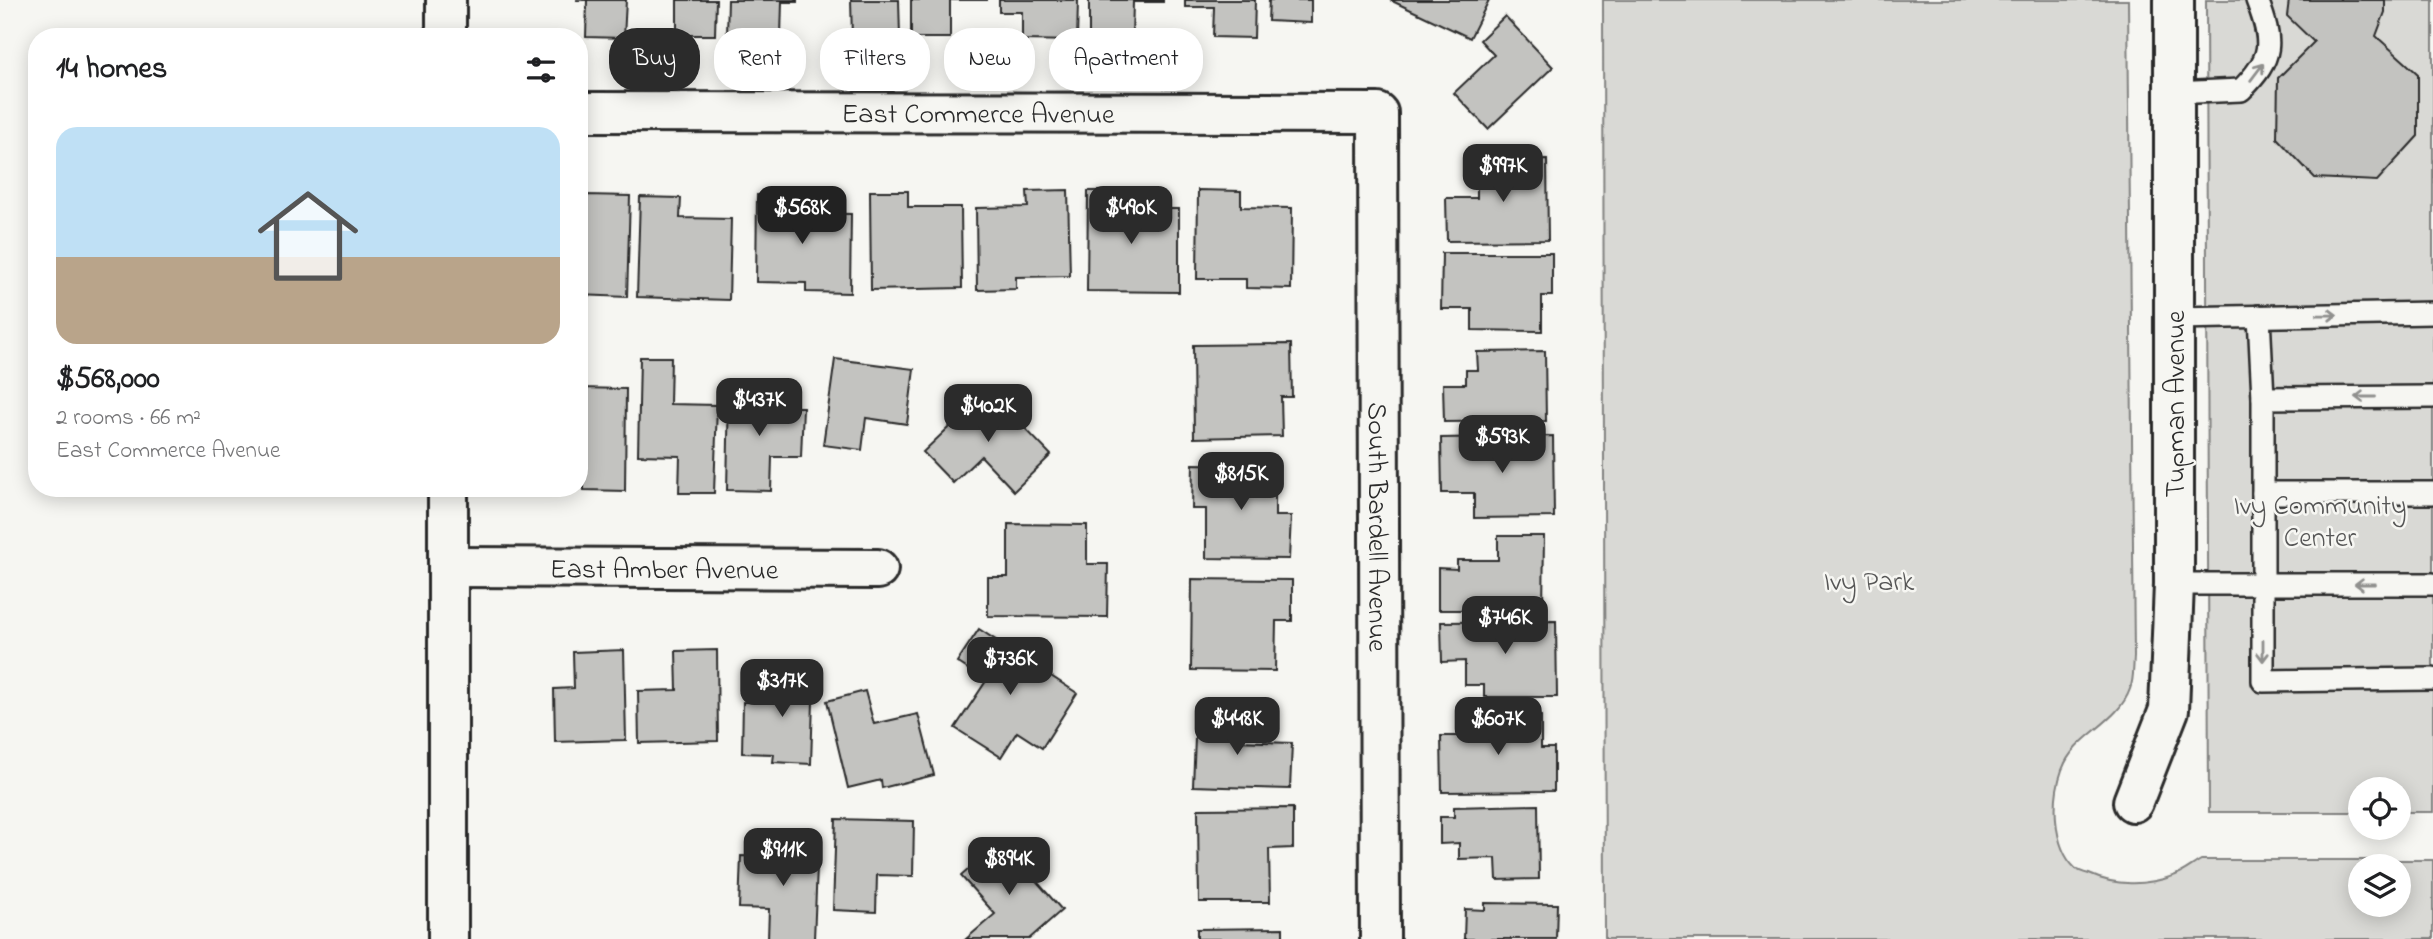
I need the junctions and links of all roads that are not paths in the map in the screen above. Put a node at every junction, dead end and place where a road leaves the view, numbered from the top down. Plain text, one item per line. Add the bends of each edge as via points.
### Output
1 (446, 0) edge
2 (2174, 0) edge
3 (2258, 0) edge
4 (446, 28) edge
5 (2173, 93) junction
6 (588, 113) edge
7 (1378, 113) joint
8 (2433, 313) edge
9 (2259, 316) junction
10 (2174, 318) junction
11 (2433, 397) edge
12 (2263, 398) junction
13 (2263, 493) junction
14 (2433, 493) edge
15 (448, 497) edge
16 (449, 567) junction
17 (878, 569) dead end
18 (2263, 583) junction
19 (2174, 584) junction
20 (2433, 584) edge
21 (2433, 679) edge
22 (2133, 802) dead end
23 (448, 939) edge
24 (1380, 939) edge

1 - 4 street
2 - 5 street, Tupman Avenue
5 -> 3 lane via 2241,90 2259,73 2267,58 2267,28
5 - 10 street, Tupman Avenue
6 - 7 street, East Commerce Avenue
7 - 24 street, South Bardell Avenue
9 -> 8 lane
9 - 10 lane
9 - 12 lane
10 - 19 street, Tupman Avenue
11 -> 12 lane
12 - 13 lane
13 - 14 lane
13 - 18 lane
15 - 16 street
16 - 17 street, East Amber Avenue
16 - 23 street
18 - 19 lane
20 -> 18 lane
18 -> 21 lane via 2263,681
19 - 22 street, Tupman Avenue via 2169,710

